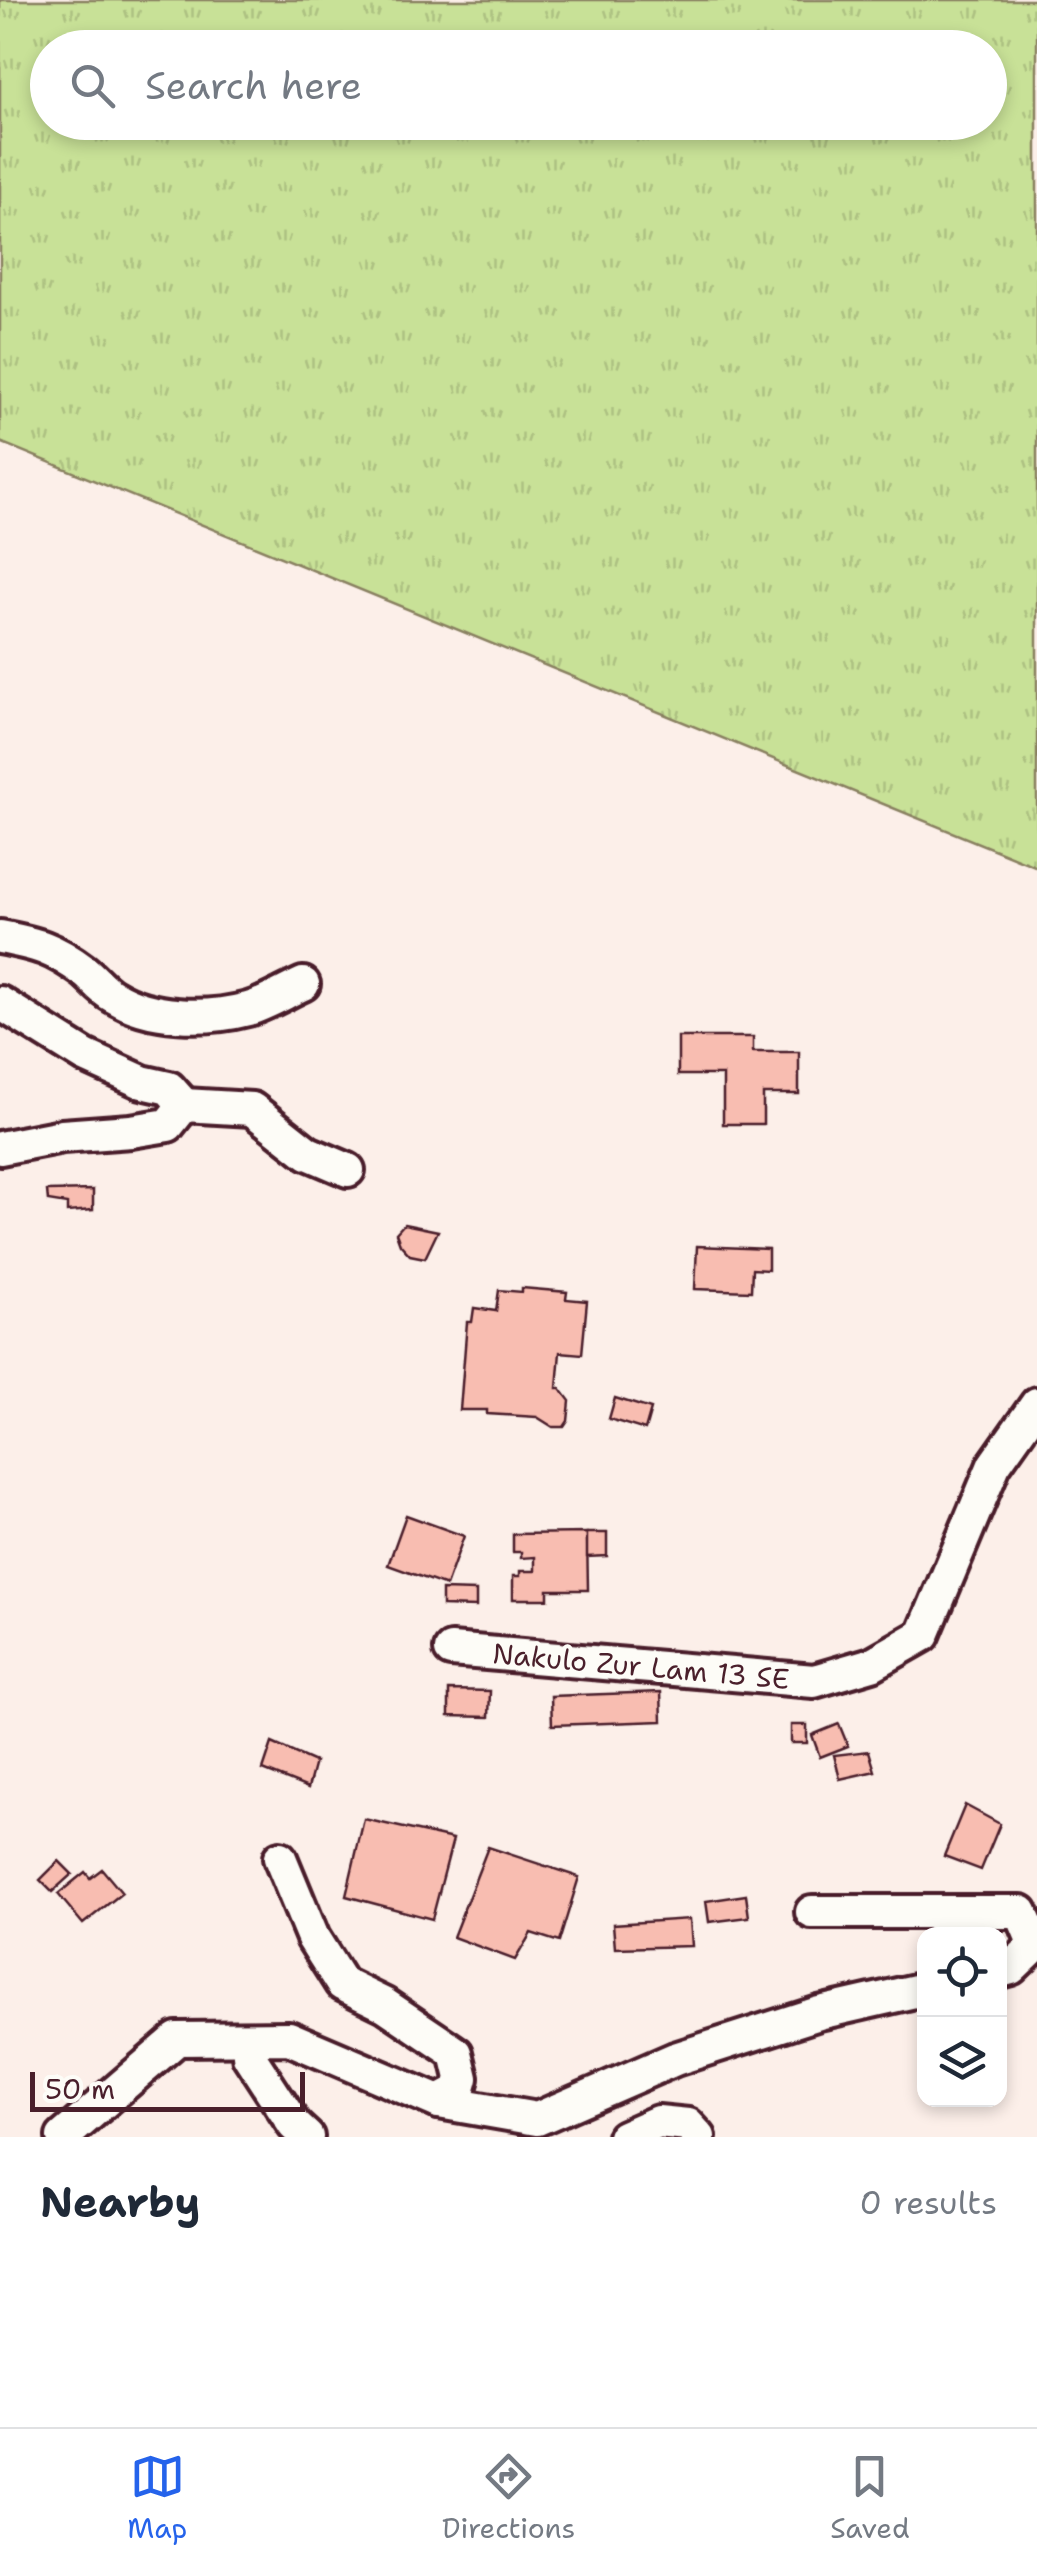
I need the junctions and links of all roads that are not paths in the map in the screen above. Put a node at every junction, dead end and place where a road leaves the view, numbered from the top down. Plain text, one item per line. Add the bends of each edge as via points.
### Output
1 (0, 937) edge
2 (304, 984) dead end
3 (0, 1002) edge
4 (184, 1104) junction
5 (0, 1148) edge
6 (348, 1170) dead end
7 (1037, 1404) edge
8 (452, 1650) dead end
9 (280, 1858) dead end
10 (812, 1912) dead end
11 (1007, 1969) edge
12 (917, 1991) edge
13 (250, 2040) junction
14 (439, 2102) junction
15 (63, 2137) edge
16 (307, 2137) edge
17 (624, 2137) edge
18 (699, 2137) edge

1 - 2 street via 59,953 112,996 147,1011 222,1014
3 - 4 street via 85,1056 169,1088
4 - 5 street via 168,1125
4 - 6 street via 252,1109 308,1153
7 - 8 street, Nakulo Zur Lam 13 SE via 994,1465 923,1635 872,1664 814,1681
9 - 14 street via 312,1938 342,1984 456,2053 458,2092
10 - 11 street via 1022,1912 1036,1945
12 - 14 street via 818,2013 676,2059 536,2119
13 - 14 street via 289,2038
13 - 15 street via 177,2040
13 - 16 street via 249,2056
17 - 18 street via 658,2122 688,2125

